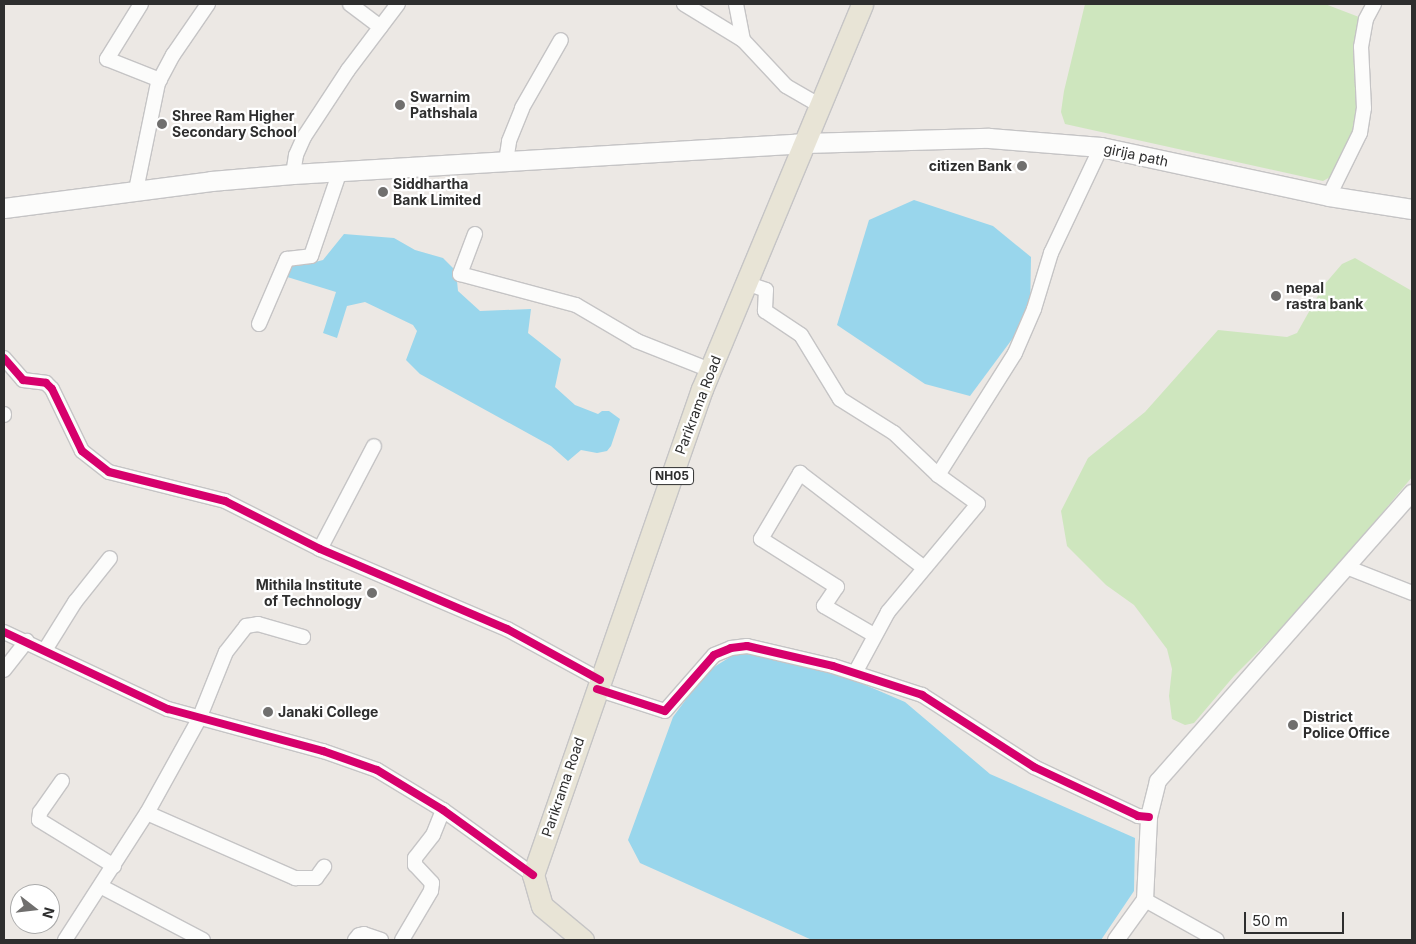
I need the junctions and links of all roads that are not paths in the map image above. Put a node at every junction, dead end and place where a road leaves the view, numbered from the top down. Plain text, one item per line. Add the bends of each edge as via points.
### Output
1 (141, 4) edge
2 (208, 4) edge
3 (350, 4) edge
4 (398, 4) edge
5 (684, 4) edge
6 (736, 4) edge
7 (862, 4) edge
8 (1374, 4) edge
9 (380, 27) junction
10 (560, 40) dead end
11 (742, 40) junction
12 (160, 80) junction
13 (820, 106) junction
14 (805, 143) junction
15 (1101, 147) junction
16 (506, 161) junction
17 (340, 171) junction
18 (292, 174) junction
19 (136, 190) junction
20 (1329, 196) junction
21 (4, 208) edge
22 (1412, 209) edge
23 (475, 234) dead end
24 (746, 283) junction
25 (259, 324) dead end
26 (4, 358) edge
27 (710, 370) junction
28 (374, 446) dead end
29 (938, 475) junction
30 (1412, 493) edge
31 (320, 549) junction
32 (110, 558) dead end
33 (923, 566) junction
34 (1348, 568) junction
35 (1412, 593) edge
36 (4, 632) edge
37 (874, 635) junction
38 (303, 637) dead end
39 (27, 641) junction
40 (45, 650) junction
41 (4, 670) edge
42 (855, 673) junction
43 (599, 684) junction
44 (199, 719) junction
45 (62, 781) dead end
46 (443, 810) junction
47 (147, 813) junction
48 (1148, 817) junction
49 (114, 866) junction
50 (324, 867) dead end
51 (533, 875) junction
52 (102, 887) junction
53 (1145, 900) junction
54 (65, 940) edge
55 (203, 940) edge
56 (355, 940) edge
57 (381, 940) edge
58 (402, 940) edge
59 (583, 940) edge
60 (1116, 940) edge
61 (1217, 940) edge

1 - 12 street via 107,59
2 - 12 street
3 - 9 street
4 - 9 street
5 - 11 street
6 - 11 street
7 - 13 main road, Parikrama Road / NH05
8 - 20 street via 1366,19 1361,47 1364,108 1360,133
9 - 18 street via 304,137
10 - 16 street via 522,108 509,141
11 - 13 street via 786,86
12 - 19 street
13 - 14 main road, Parikrama Road / NH05
14 - 15 main road, girija path via 989,138
14 - 16 main road, girija path
14 - 24 main road, Parikrama Road / NH05
15 - 20 main road, girija path
15 - 29 street via 1050,253 1034,309 1015,353
16 - 17 main road, girija path
17 - 18 main road, girija path
17 - 25 street via 311,256 287,259
18 - 19 main road, girija path
19 - 21 main road, girija path
20 - 22 main road, girija path
23 - 27 street via 460,274 576,305 637,341
24 - 27 main road, Parikrama Road / NH05
24 - 29 street via 766,290 765,311 801,335 840,399 894,433
26 - 31 street via 23,380 46,383 52,389 82,451 99,467 140,481 225,500
27 - 43 main road, Parikrama Road / NH05
28 - 31 street
29 - 33 street via 978,504
30 - 34 street
31 - 43 street via 507,629
32 - 40 street via 74,602
33 - 37 street
33 - 37 street via 800,473 761,539 837,587 824,606
34 - 35 street
34 - 48 street via 1158,781
36 - 39 street
37 - 42 street
38 - 44 street via 258,624 246,626 226,652
39 - 40 street
39 - 41 street
40 - 44 street via 137,696
42 - 43 street via 747,646 730,648 714,655 665,711
42 - 48 street via 922,695 1034,767 1138,816
43 - 51 main road, Parikrama Road / NH05
44 - 46 street via 323,751 377,770
44 - 47 street
45 - 49 street via 40,812 39,820
46 - 51 street
46 - 58 street via 433,835 415,858 415,865 432,883 431,891
47 - 49 street
47 - 50 street via 295,878 316,878
48 - 53 street
49 - 52 street
51 - 59 main road via 542,906
52 - 54 street
52 - 55 street
53 - 60 street
53 - 61 street
56 - 57 street via 359,934 364,934

